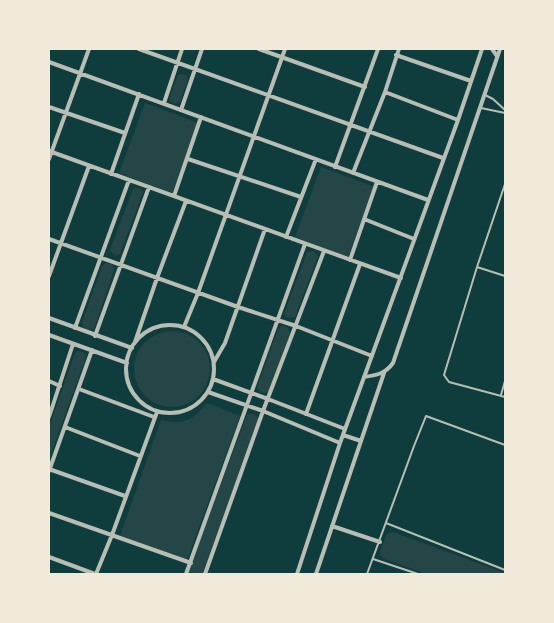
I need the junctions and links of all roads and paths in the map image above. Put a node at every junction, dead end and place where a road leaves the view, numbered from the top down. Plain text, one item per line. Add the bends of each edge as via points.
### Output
1 (89, 49) edge
2 (139, 49) edge
3 (182, 49) edge
4 (202, 49) edge
5 (259, 49) edge
6 (285, 49) edge
7 (378, 49) edge
8 (398, 49) edge
9 (482, 49) edge
10 (492, 49) edge
11 (500, 49) edge
12 (396, 55) junction
13 (497, 56) junction
14 (282, 57) junction
15 (49, 62) edge
16 (177, 62) junction
17 (194, 69) junction
18 (80, 73) junction
19 (471, 81) junction
20 (365, 87) junction
21 (384, 92) junction
22 (138, 94) junction
23 (483, 94) junction
24 (268, 96) junction
25 (164, 103) junction
26 (49, 107) edge
27 (479, 107) junction
28 (181, 110) junction
29 (505, 111) edge
30 (65, 113) junction
31 (201, 117) junction
32 (458, 120) junction
33 (350, 126) junction
34 (369, 132) junction
35 (125, 133) junction
36 (253, 136) junction
37 (50, 152) edge
38 (444, 158) junction
39 (49, 159) edge
40 (188, 159) junction
41 (316, 159) junction
42 (88, 166) junction
43 (335, 166) junction
44 (353, 173) junction
45 (111, 174) junction
46 (239, 176) junction
47 (129, 180) junction
48 (377, 182) junction
49 (505, 184) edge
50 (149, 187) junction
51 (174, 196) junction
52 (301, 197) junction
53 (428, 200) junction
54 (186, 201) junction
55 (225, 215) junction
56 (364, 219) junction
57 (265, 229) junction
58 (286, 237) junction
59 (49, 238) edge
60 (414, 239) junction
61 (62, 244) junction
62 (305, 244) junction
63 (324, 251) junction
64 (101, 257) junction
65 (350, 260) junction
66 (120, 264) junction
67 (360, 264) junction
68 (477, 267) junction
69 (49, 276) edge
70 (505, 276) edge
71 (157, 278) junction
72 (401, 278) junction
73 (198, 293) junction
74 (238, 308) junction
75 (49, 318) edge
76 (276, 321) junction
77 (296, 326) junction
78 (184, 327) junction
79 (75, 328) junction
80 (49, 335) edge
81 (95, 336) junction
82 (333, 340) junction
83 (135, 343) junction
84 (73, 344) junction
85 (132, 348) junction
86 (92, 350) junction
87 (372, 356) junction
88 (127, 363) junction
89 (214, 363) junction
90 (384, 372) junction
91 (364, 377) junction
92 (213, 380) junction
93 (49, 381) edge
94 (505, 381) edge
95 (60, 386) junction
96 (79, 389) junction
97 (208, 392) junction
98 (252, 393) junction
99 (500, 396) junction
100 (505, 397) edge
101 (268, 399) junction
102 (247, 405) junction
103 (263, 411) junction
104 (157, 412) junction
105 (306, 414) junction
106 (49, 417) edge
107 (154, 417) junction
108 (65, 427) junction
109 (345, 429) junction
110 (343, 435) junction
111 (361, 442) junction
112 (340, 443) junction
113 (505, 445) edge
114 (140, 456) junction
115 (49, 470) edge
116 (125, 496) junction
117 (49, 513) edge
118 (386, 523) junction
119 (332, 526) junction
120 (112, 535) junction
121 (380, 542) junction
122 (49, 557) edge
123 (373, 558) junction
124 (191, 563) junction
125 (505, 570) edge
126 (96, 574) edge
127 (186, 574) edge
128 (205, 574) edge
129 (297, 574) edge
130 (316, 574) edge
131 (367, 574) edge
132 (418, 574) edge

1 - 18 street
2 - 16 street
3 - 16 street
4 - 17 street
5 - 14 street
6 - 14 street
7 - 20 street
8 - 12 street
9 - 19 street
10 - 13 street
11 - 13 street
12 - 19 street
12 - 21 street
13 - 23 street
14 - 20 street
14 - 24 street
15 - 18 street
16 - 17 street
16 - 25 street
17 - 24 street
17 - 28 street
18 - 22 street
18 - 30 street
19 - 32 street
20 - 33 street
21 - 32 street
21 - 34 street
22 - 25 street
22 - 35 street
23 - 27 street
23 - 29 lane
24 - 33 street
24 - 36 street
25 - 28 street
26 - 30 street
27 - 29 lane
27 - 90 street via 398,352
28 - 31 street
30 - 35 street
30 - 37 street
31 - 36 street
31 - 40 street
32 - 38 street
33 - 34 street
33 - 43 street
34 - 38 street
34 - 44 street
35 - 45 street
36 - 41 street
36 - 46 street
37 - 39 street
37 - 42 street
38 - 53 street
40 - 46 street
40 - 51 street
41 - 43 street
41 - 52 street
42 - 45 street
42 - 61 street
43 - 44 street
44 - 48 street
45 - 47 street
46 - 52 street
46 - 55 street
47 - 50 street
47 - 64 street
48 - 53 street
48 - 56 street
49 - 68 lane
50 - 51 street
50 - 66 street
51 - 54 street
52 - 58 street
53 - 60 street
54 - 55 street
54 - 71 street
55 - 57 street
55 - 73 street
56 - 60 street
56 - 65 street
57 - 58 street
57 - 74 street
58 - 62 street
59 - 61 street
60 - 72 street
61 - 64 street
61 - 69 street
62 - 63 street
62 - 76 street
63 - 65 street
63 - 77 street
64 - 66 street
64 - 79 street
65 - 67 street
66 - 71 street
66 - 81 street
67 - 72 street
67 - 82 street
68 - 70 lane
68 - 99 lane via 444,375 449,382
71 - 73 street
71 - 83 street
72 - 87 street
73 - 74 street
73 - 78 street
74 - 76 street
74 - 89 street
75 - 79 street
76 - 77 street
76 - 98 street
77 - 82 street
77 - 101 street
78 - 83 street via 157,327
78 - 89 street via 209,347
79 - 81 street
80 - 84 street
81 - 85 street
82 - 87 street
82 - 105 street
83 - 85 street
84 - 86 street
84 - 95 street
85 - 88 street
86 - 88 street
86 - 96 street
87 - 91 street
88 - 104 street via 132,390 144,404
89 - 92 street
90 - 91 street
90 - 111 street
91 - 109 street
92 - 97 street
92 - 98 street
93 - 95 street
94 - 99 lane
95 - 106 street
96 - 107 street
96 - 108 street
97 - 102 street
97 - 104 street via 189,409
98 - 101 street
98 - 102 street
99 - 100 lane
101 - 103 street
101 - 105 street
102 - 103 street
102 - 124 street
103 - 112 street
103 - 128 street
104 - 107 street
105 - 109 street
107 - 114 street
108 - 114 street
108 - 115 street
109 - 110 street
110 - 111 street
110 - 112 street
111 - 119 street
112 - 129 street
113 - 118 lane via 426,416
114 - 116 street
115 - 116 street
116 - 120 street
117 - 120 street
118 - 121 lane
118 - 125 lane
119 - 121 street
119 - 130 street
120 - 124 street
120 - 126 street
121 - 123 lane
122 - 126 street
123 - 131 lane
123 - 132 lane
124 - 127 street

